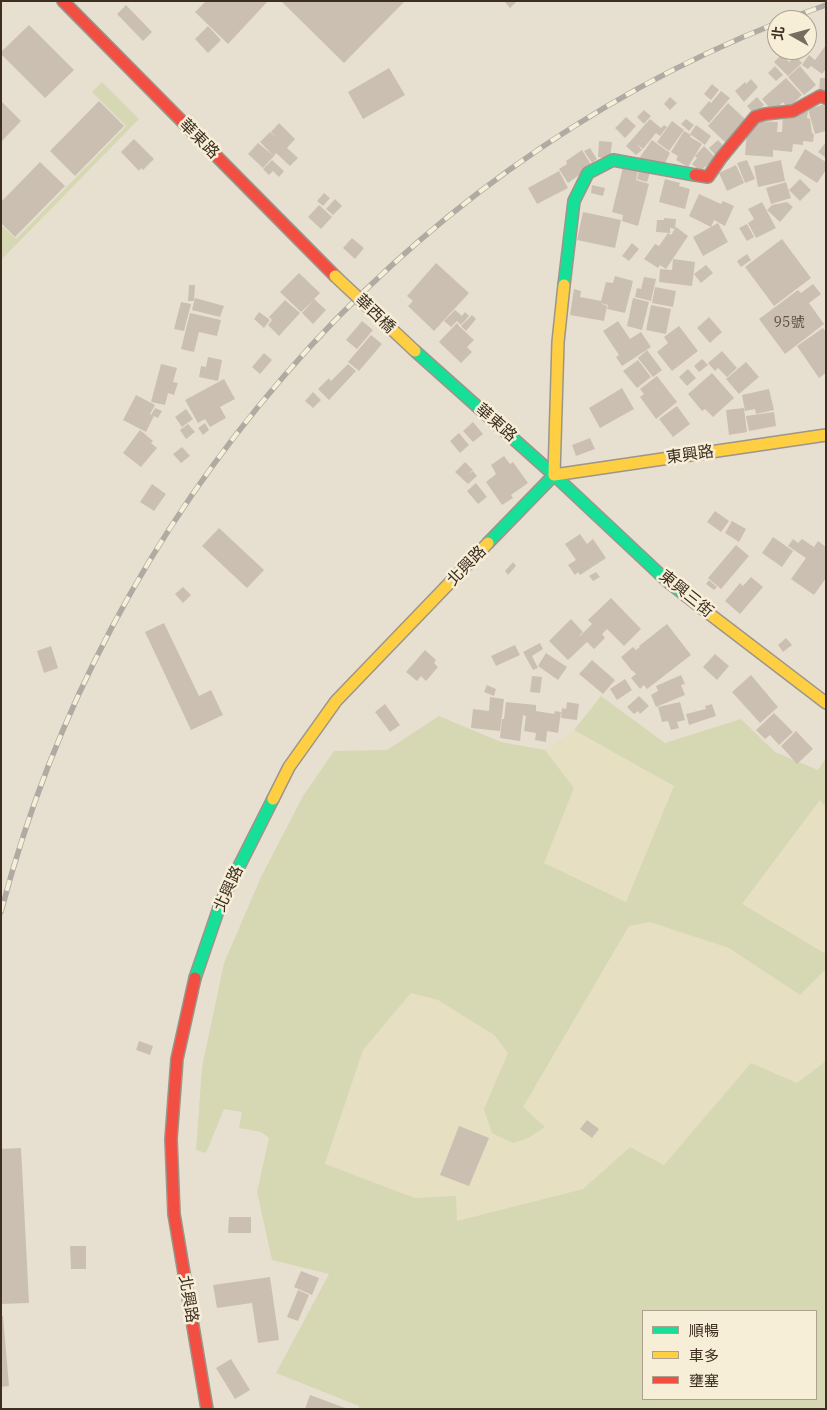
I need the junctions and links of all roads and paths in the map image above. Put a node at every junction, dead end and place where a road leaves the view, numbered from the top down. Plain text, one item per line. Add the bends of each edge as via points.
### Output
1 (63, 1) edge
2 (826, 98) edge
3 (335, 276) joint
4 (415, 351) joint
5 (826, 435) edge
6 (554, 474) junction
7 (826, 703) edge
8 (207, 1409) edge

1 - 3 street, 華東路
2 - 6 street via 820,96 793,111 755,117 708,177 613,160 588,173 574,201 562,304
3 - 4 street, 華西橋, bridge
4 - 6 street, 華東路
5 - 6 street, 東興路
6 - 7 street, 東興三街 via 667,580
6 - 8 street, 北興路 via 336,701 288,767 221,902 194,980 177,1059 171,1138 174,1214

